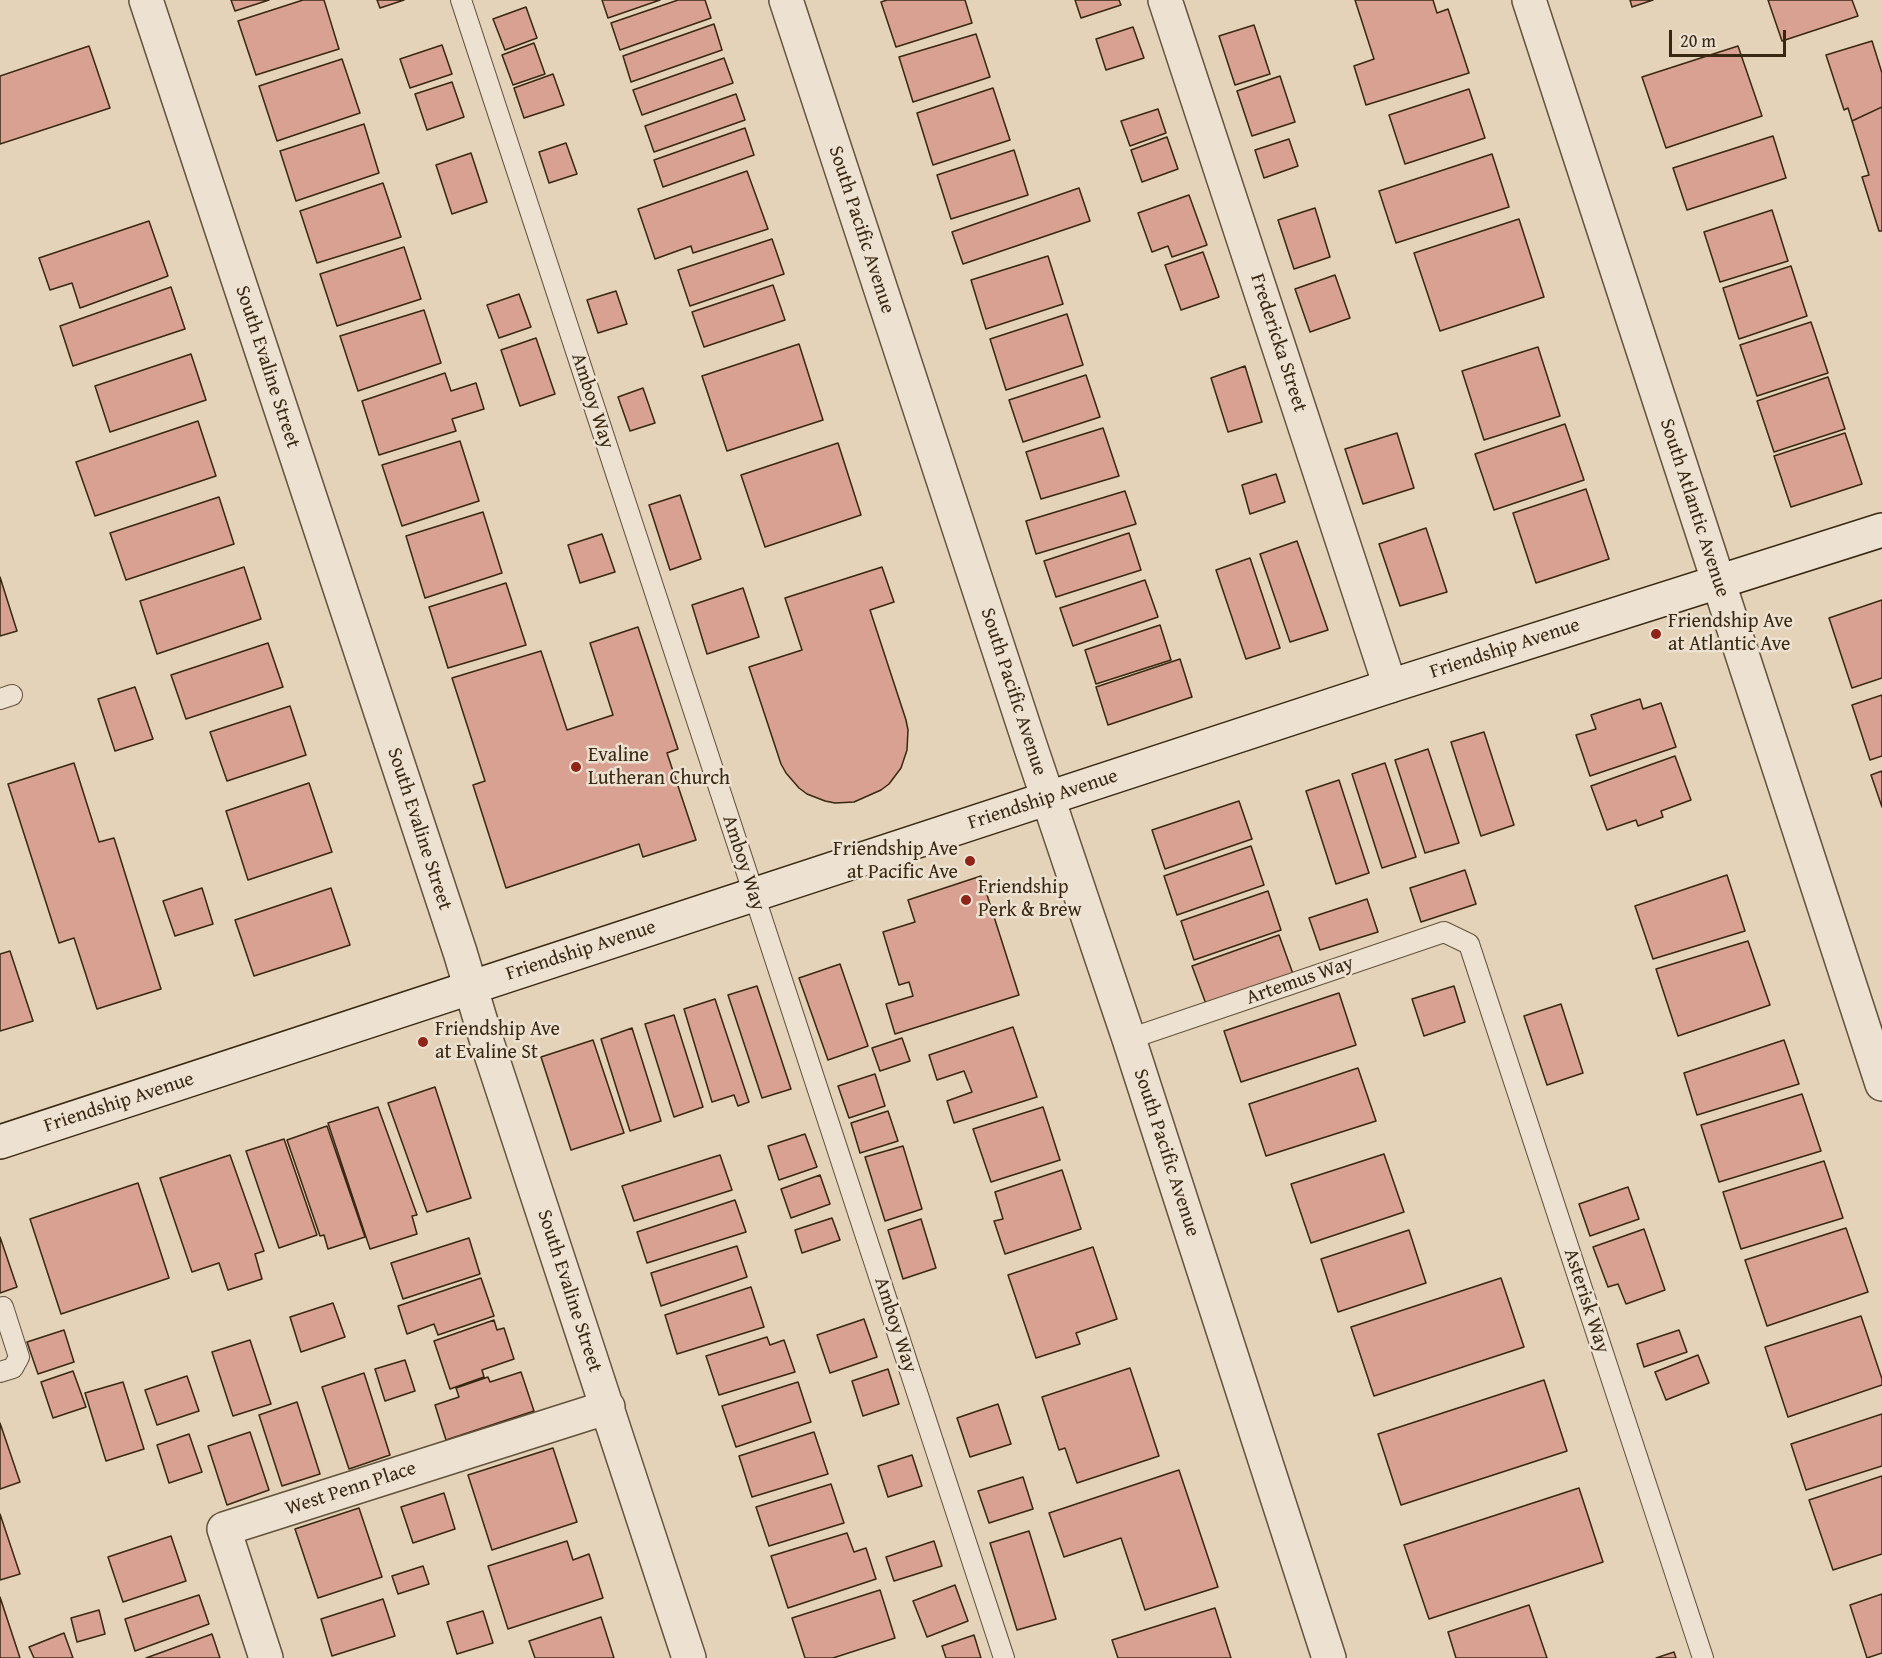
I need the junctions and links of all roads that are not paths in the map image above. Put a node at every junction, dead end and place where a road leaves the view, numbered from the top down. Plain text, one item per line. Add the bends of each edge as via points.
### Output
1 (146, 0) edge
2 (460, 0) edge
3 (786, 0) edge
4 (1165, 0) edge
5 (1529, 0) edge
6 (1882, 530) edge
7 (1718, 582) junction
8 (1390, 686) junction
9 (1048, 799) junction
10 (753, 894) junction
11 (1469, 944) joint
12 (471, 987) junction
13 (1129, 1038) junction
14 (1882, 1084) edge
15 (0, 1142) edge
16 (3, 1307) dead end
17 (0, 1372) edge
18 (608, 1407) junction
19 (266, 1658) edge
20 (689, 1658) edge
21 (1004, 1658) edge
22 (1329, 1658) edge
23 (1703, 1658) edge

1 - 12 street, South Evaline Street
2 - 10 lane, Amboy Way
3 - 9 street, South Pacific Avenue
4 - 8 street, Fredericka Street
5 - 7 street, South Atlantic Avenue
6 - 7 street, Friendship Avenue
7 - 8 street, Friendship Avenue
7 - 14 street, South Atlantic Avenue
8 - 9 street, Friendship Avenue
9 - 10 street, Friendship Avenue
9 - 13 street, South Pacific Avenue
10 - 12 street, Friendship Avenue
10 - 21 lane, Amboy Way
11 - 13 lane, Artemus Way via 1444,932
11 - 23 lane, Asterisk Way
12 - 15 street, Friendship Avenue
12 - 18 street, South Evaline Street
13 - 22 street, South Pacific Avenue
16 - 17 lane via 19,1357 13,1368
18 - 19 street, West Penn Place via 224,1529
18 - 20 street, South Evaline Street

